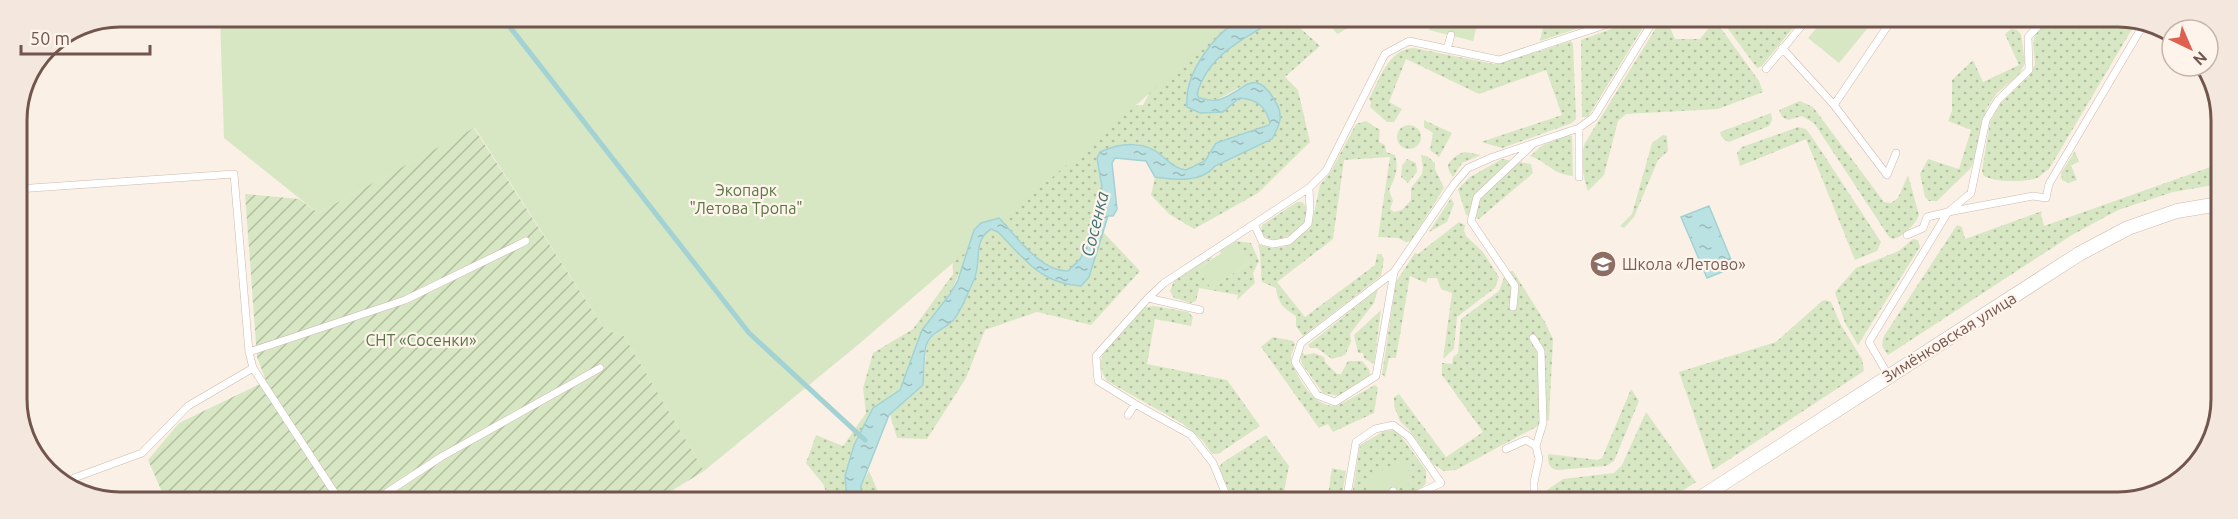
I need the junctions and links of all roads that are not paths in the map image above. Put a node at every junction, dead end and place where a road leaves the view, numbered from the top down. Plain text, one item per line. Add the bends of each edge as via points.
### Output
1 (1599, 27) edge
2 (1649, 27) edge
3 (1800, 27) edge
4 (1887, 27) edge
5 (2038, 27) edge
6 (2140, 30) edge
7 (1451, 35) dead end
8 (1782, 48) junction
9 (1447, 49) junction
10 (1766, 69) dead end
11 (1834, 105) junction
12 (1579, 128) junction
13 (1534, 144) junction
14 (1896, 153) dead end
15 (1579, 177) dead end
16 (27, 188) edge
17 (1310, 188) junction
18 (2211, 205) edge
19 (1948, 212) junction
20 (1254, 224) junction
21 (1907, 235) dead end
22 (526, 241) dead end
23 (1394, 272) junction
24 (1148, 298) junction
25 (1514, 307) dead end
26 (1200, 310) dead end
27 (1533, 338) dead end
28 (249, 352) junction
29 (254, 368) junction
30 (600, 368) dead end
31 (1888, 375) junction
32 (1135, 404) junction
33 (1128, 415) dead end
34 (1536, 446) junction
35 (1506, 449) dead end
36 (74, 479) edge
37 (334, 492) edge
38 (388, 492) edge
39 (1225, 492) edge
40 (1348, 492) edge
41 (1422, 492) edge
42 (1534, 492) edge
43 (1709, 492) edge

1 - 9 lane via 1499,60
2 - 12 lane via 1594,117
3 - 8 lane
4 - 11 lane
5 - 19 lane via 2028,38 2029,70 1998,100 1986,120 1971,193
6 - 19 lane via 2049,184 2046,198 2033,196
7 - 9 lane
8 - 10 lane
8 - 11 lane
9 - 17 lane via 1409,41 1385,54 1326,171
11 - 14 lane via 1887,175
12 - 13 lane
12 - 15 lane
13 - 23 lane via 1468,168
13 - 25 lane via 1477,197 1471,221 1515,286
16 - 28 lane via 234,174
17 - 20 lane
17 - 20 lane via 1308,224 1289,241 1273,244 1262,240
18 - 31 street, Зимёнковская улица via 2177,211 2079,254
19 - 21 lane via 1927,217 1923,228
19 - 31 lane via 1869,342
20 - 24 lane via 1164,283
22 - 28 lane via 405,300
23 - 23 lane via 1301,343 1295,362 1317,395 1335,402 1376,376
24 - 26 lane
24 - 32 lane via 1096,356 1098,381
27 - 34 lane via 1541,351 1543,423
28 - 29 lane
29 - 36 lane via 188,406 142,453
29 - 37 lane
30 - 38 lane via 441,457
31 - 43 street, Зимёнковская улица
32 - 33 lane
32 - 39 lane via 1191,435 1213,464
34 - 35 lane via 1526,440
34 - 42 lane via 1539,459
40 - 41 lane via 1356,442 1375,429 1393,425 1409,437 1441,483

